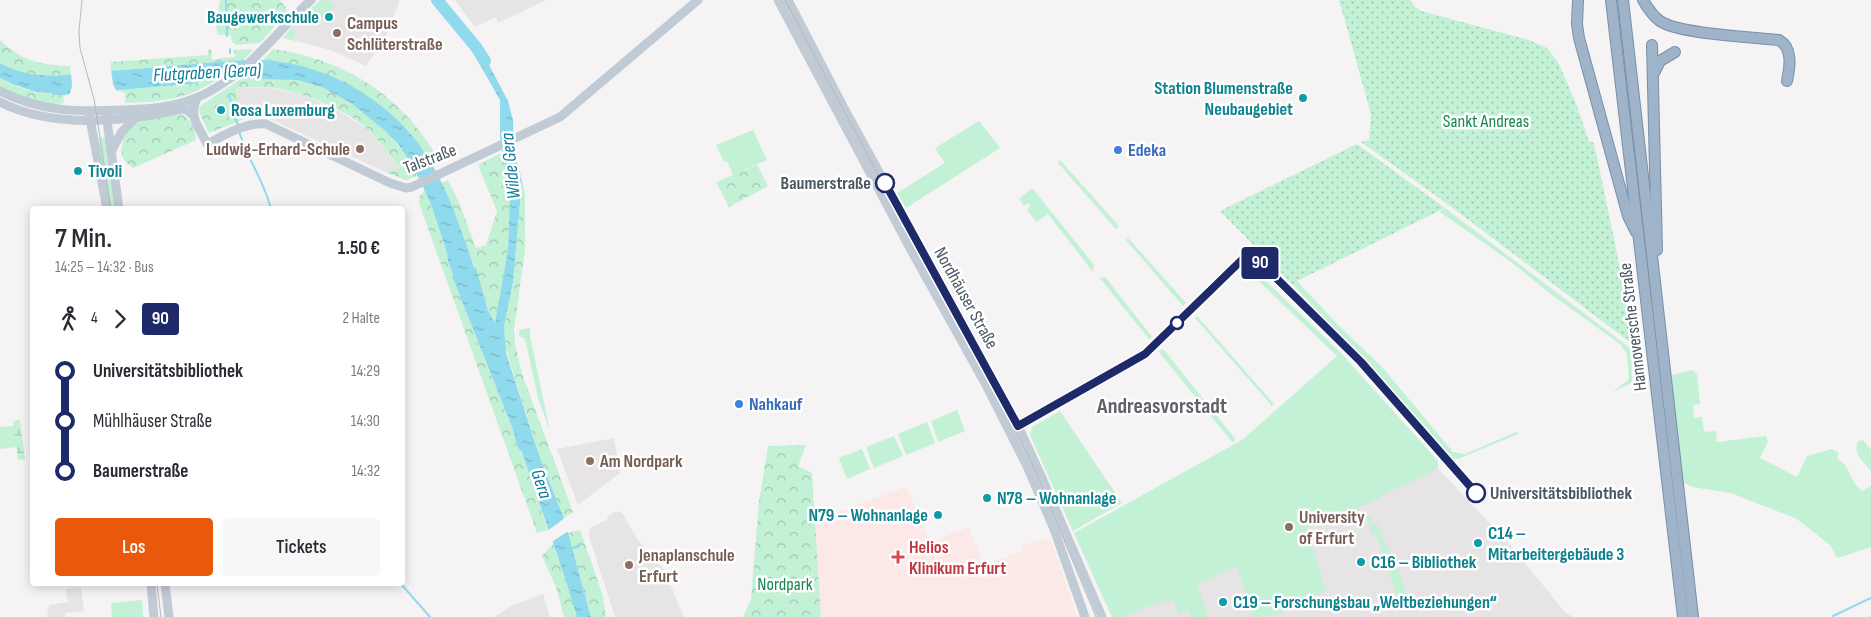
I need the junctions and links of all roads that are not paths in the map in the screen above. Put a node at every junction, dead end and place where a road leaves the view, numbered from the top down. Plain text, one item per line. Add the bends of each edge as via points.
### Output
1 (310, 0) edge
2 (698, 0) edge
3 (778, 0) edge
4 (788, 0) edge
5 (1578, 0) edge
6 (1611, 0) edge
7 (1623, 0) edge
8 (1643, 0) edge
9 (1652, 45) dead end
10 (1675, 52) dead end
11 (1653, 77) junction
12 (1787, 81) dead end
13 (0, 91) edge
14 (198, 98) junction
15 (0, 102) edge
16 (106, 115) junction
17 (193, 115) junction
18 (90, 116) junction
19 (135, 118) junction
20 (111, 152) junction
21 (106, 206) edge
22 (119, 206) edge
23 (1640, 239) junction
24 (1654, 274) junction
25 (151, 586) edge
26 (164, 586) edge
27 (154, 617) edge
28 (169, 617) edge
29 (1085, 617) edge
30 (1102, 617) edge
31 (1683, 617) edge
32 (1693, 617) edge

1 - 14 main road via 244,68
2 - 17 main road, Talstraße via 560,117 406,188 266,124 254,124 207,144
3 - 29 main road, Nordhäuser Straße via 1027,466 1054,529
4 - 30 main road, Nordhäuser Straße via 1018,426
5 - 23 highway via 1580,38 1628,216
6 - 23 highway, Hannoversche Straße
7 - 24 highway, Hannoversche Straße
8 - 12 highway via 1661,21 1674,27 1785,43 1790,59
9 - 11 highway
10 - 11 highway via 1660,61
11 - 24 highway via 1658,260
13 - 18 main road via 52,109
14 - 16 main road via 167,107
14 - 17 main road
15 - 18 main road via 43,117 72,120
16 - 18 main road
16 - 19 main road
16 - 20 main road
17 - 19 main road via 181,109
18 - 21 main road
19 - 20 main road via 120,133
20 - 22 main road
23 - 31 highway, Hannoversche Straße
24 - 32 highway, Hannoversche Straße
25 - 27 main road
26 - 28 main road

